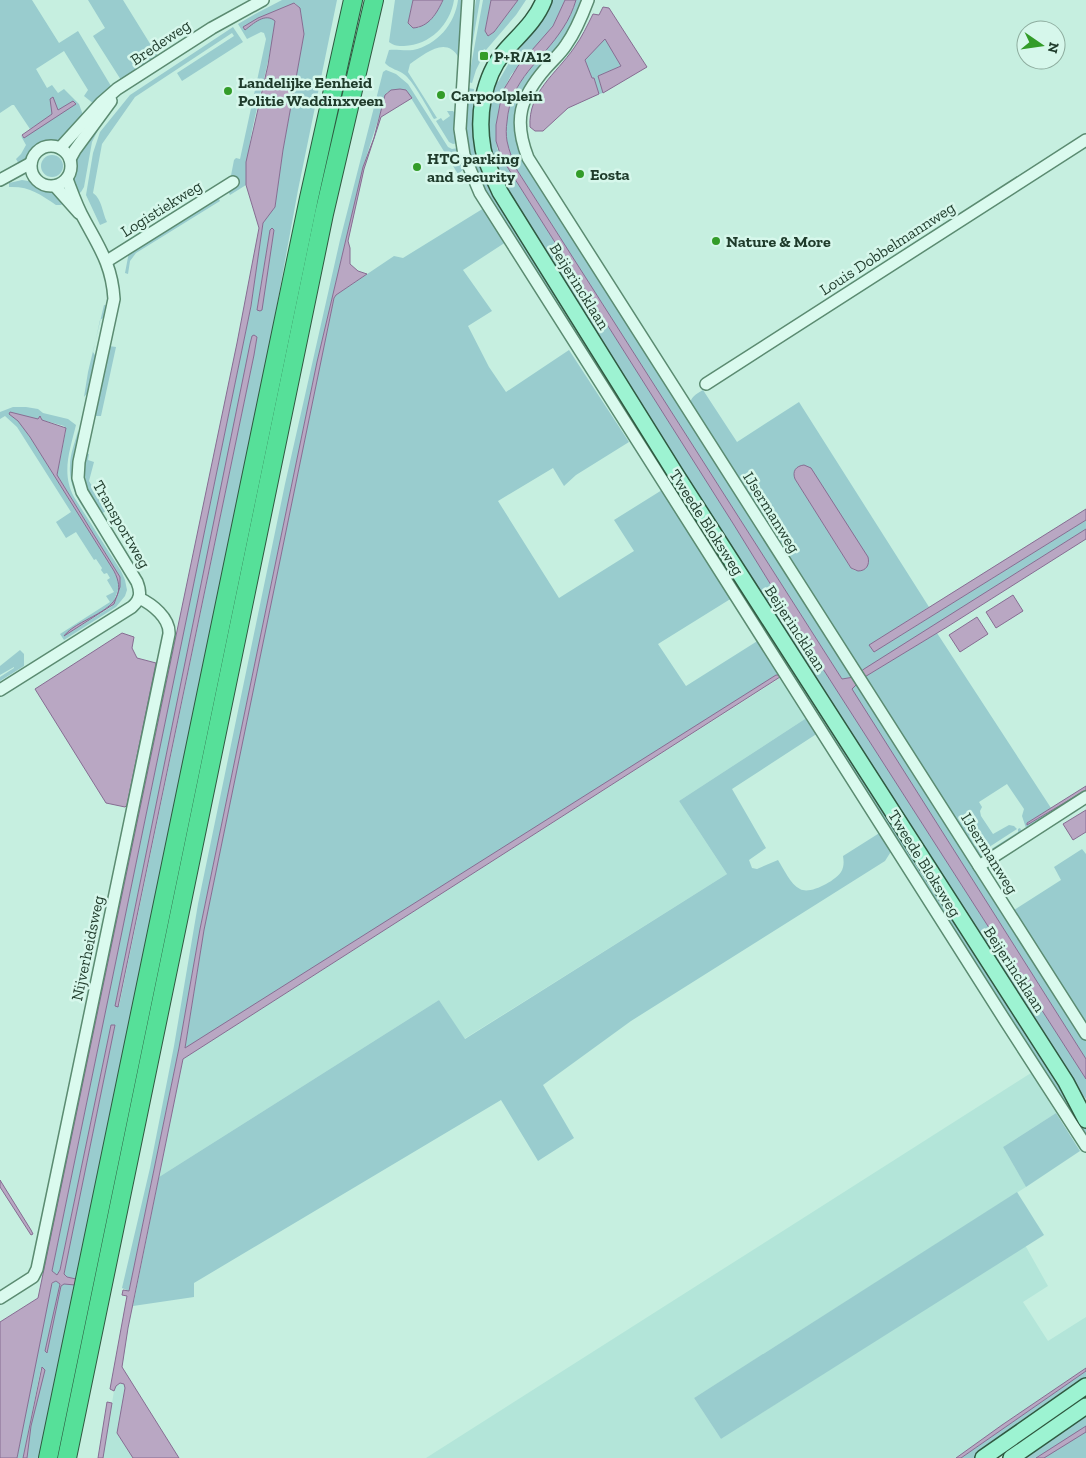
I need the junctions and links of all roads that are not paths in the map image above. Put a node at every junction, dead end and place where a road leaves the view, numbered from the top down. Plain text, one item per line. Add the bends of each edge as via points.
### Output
1 (264, 0) edge
2 (353, 0) edge
3 (374, 0) edge
4 (468, 0) edge
5 (472, 0) edge
6 (534, 0) edge
7 (544, 0) edge
8 (588, 0) edge
9 (468, 16) junction
10 (127, 83) junction
11 (1086, 140) edge
12 (60, 148) junction
13 (70, 158) junction
14 (31, 163) junction
15 (33, 175) junction
16 (67, 179) junction
17 (0, 180) edge
18 (233, 182) dead end
19 (55, 186) junction
20 (500, 192) junction
21 (83, 218) junction
22 (107, 261) junction
23 (706, 384) dead end
24 (140, 598) junction
25 (0, 690) edge
26 (1086, 798) edge
27 (979, 866) junction
28 (1086, 1034) edge
29 (1066, 1082) junction
30 (1086, 1104) edge
31 (1086, 1120) edge
32 (1086, 1146) edge
33 (0, 1298) edge
34 (96, 1314) junction
35 (1086, 1386) edge
36 (1086, 1406) edge
37 (48, 1458) edge
38 (67, 1458) edge
39 (78, 1458) edge
40 (983, 1458) edge
41 (1012, 1458) edge

1 - 10 street, Bredeweg via 196,37
2 - 37 highway
3 - 34 highway via 324,214
4 - 9 street, Tweede Bloksweg
5 - 9 street, Tweede Bloksweg
6 - 20 main road, Beijerincklaan via 488,65 475,104 473,129 478,157 493,186
7 - 20 main road, Beijerincklaan via 537,15 494,68 485,90 481,129 483,150
8 - 27 street, IJsermanweg via 566,46 527,93 520,117 525,152
9 - 32 street, Tweede Bloksweg via 460,129 464,155 480,193
10 - 12 street, Bredeweg via 112,92
10 - 13 street, Bredeweg
11 - 23 street, Louis Dobbelmannweg
12 - 13 street
12 - 14 street via 42,148
13 - 16 street via 71,170
14 - 15 street
14 - 17 street
15 - 17 street
15 - 19 street via 43,184
16 - 19 street
16 - 21 street, Transportweg
18 - 22 street, Logistiekweg
19 - 21 street, Transportweg
20 - 29 main road, Beijerincklaan via 677,476
21 - 22 street, Transportweg
22 - 24 street, Transportweg via 113,304 78,478 82,492 137,582
24 - 25 street via 132,607
24 - 33 street, Nijverheidsweg via 157,610 166,622 169,634 37,1269 34,1276
26 - 27 street
27 - 28 street, IJsermanweg
29 - 30 main road, Beijerincklaan
29 - 31 main road, Beijerincklaan
34 - 38 highway
34 - 39 highway
35 - 40 main road
36 - 41 main road

